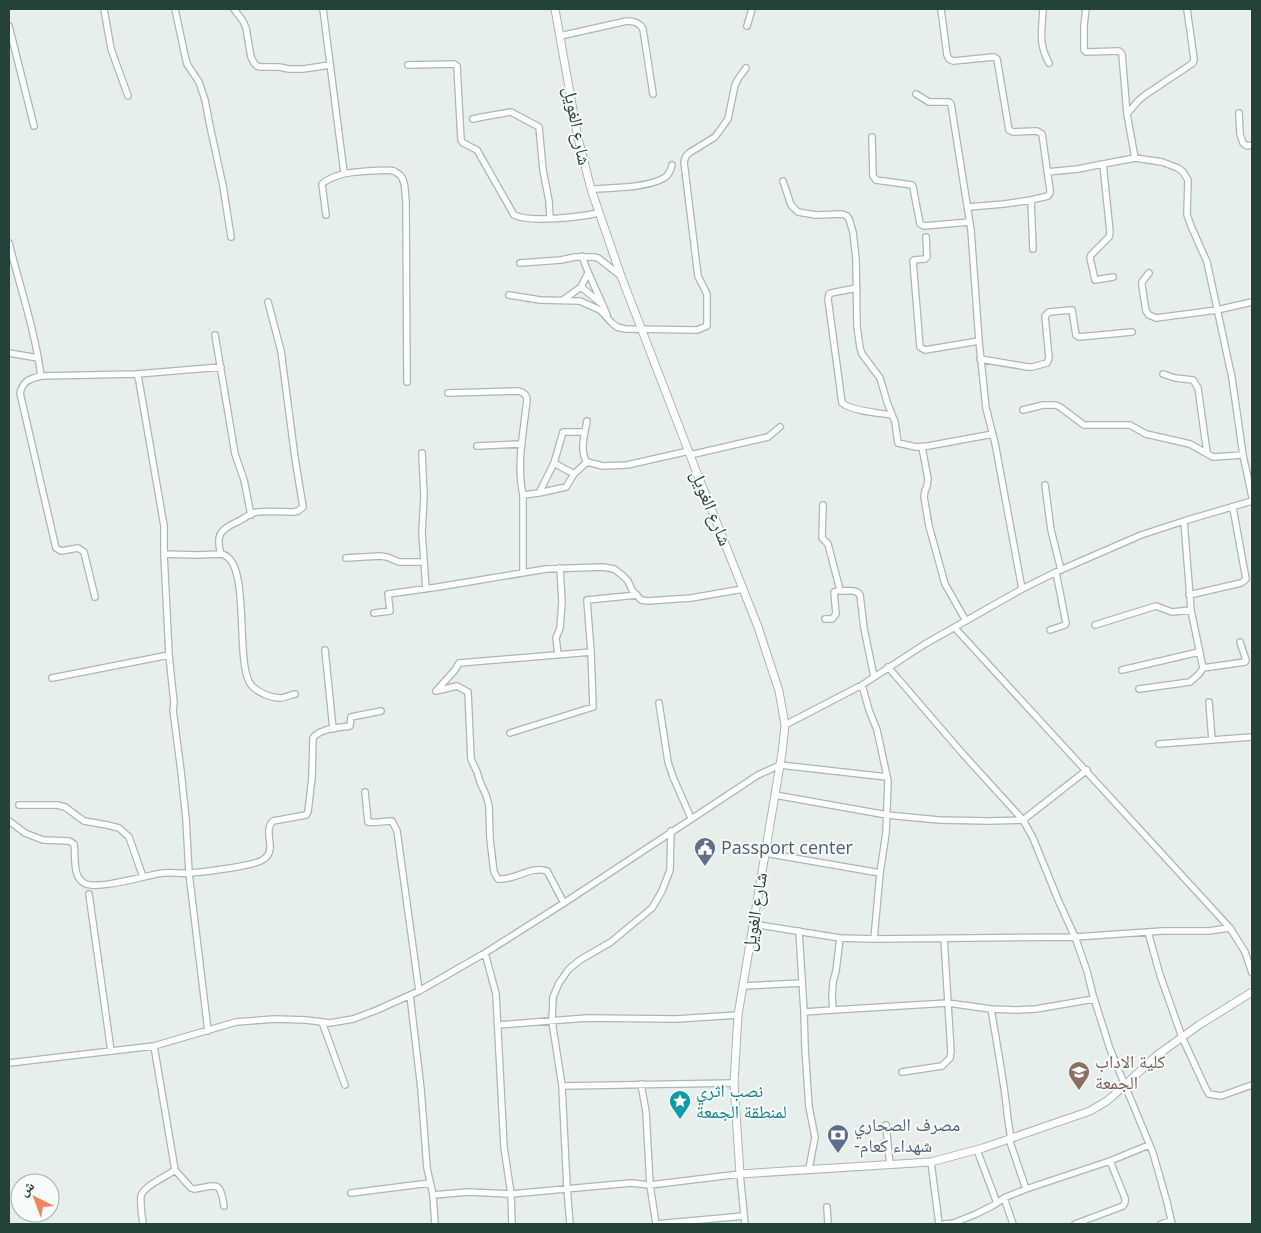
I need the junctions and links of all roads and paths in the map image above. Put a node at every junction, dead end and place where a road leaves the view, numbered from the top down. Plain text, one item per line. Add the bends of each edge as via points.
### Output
1 (104, 9) edge
2 (175, 9) edge
3 (234, 9) edge
4 (323, 9) edge
5 (555, 9) edge
6 (752, 9) edge
7 (941, 9) edge
8 (1043, 9) edge
9 (1086, 9) edge
10 (1187, 9) edge
11 (9, 26) edge
12 (747, 26) dead end
13 (560, 36) junction
14 (1050, 63) dead end
15 (330, 65) junction
16 (408, 65) dead end
17 (746, 68) dead end
18 (653, 94) dead end
19 (916, 94) dead end
20 (128, 96) dead end
21 (1239, 113) dead end
22 (1127, 114) junction
23 (473, 119) dead end
24 (34, 126) dead end
25 (872, 137) dead end
26 (1252, 145) edge
27 (1135, 158) junction
28 (1104, 164) junction
29 (672, 165) dead end
30 (1047, 172) junction
31 (344, 173) junction
32 (782, 181) dead end
33 (591, 189) junction
34 (1031, 200) junction
35 (968, 208) junction
36 (598, 213) junction
37 (326, 215) dead end
38 (550, 218) junction
39 (969, 222) junction
40 (231, 237) dead end
41 (926, 237) dead end
42 (9, 243) edge
43 (1033, 249) dead end
44 (582, 256) junction
45 (520, 263) dead end
46 (588, 273) junction
47 (1149, 273) dead end
48 (621, 276) junction
49 (1113, 277) dead end
50 (581, 287) junction
51 (857, 288) junction
52 (509, 295) dead end
53 (562, 301) junction
54 (268, 302) dead end
55 (1252, 302) edge
56 (603, 305) junction
57 (1217, 310) junction
58 (609, 320) junction
59 (642, 328) junction
60 (1132, 332) dead end
61 (215, 335) dead end
62 (978, 341) junction
63 (9, 353) edge
64 (38, 358) junction
65 (980, 359) junction
66 (221, 367) junction
67 (137, 374) junction
68 (1163, 374) dead end
69 (41, 376) junction
70 (407, 382) dead end
71 (448, 393) dead end
72 (1023, 410) dead end
73 (892, 415) junction
74 (587, 420) dead end
75 (780, 427) dead end
76 (585, 432) junction
77 (993, 434) junction
78 (522, 444) junction
79 (477, 446) dead end
80 (922, 447) junction
81 (422, 453) dead end
82 (689, 453) junction
83 (1207, 453) junction
84 (1243, 455) junction
85 (587, 462) junction
86 (554, 463) junction
87 (574, 474) junction
88 (1045, 485) dead end
89 (539, 493) junction
90 (523, 495) junction
91 (1252, 497) edge
92 (1252, 501) edge
93 (823, 505) dead end
94 (1233, 508) junction
95 (251, 514) junction
96 (1184, 521) junction
97 (164, 554) junction
98 (221, 554) junction
99 (346, 558) dead end
100 (424, 562) junction
101 (560, 568) junction
102 (1059, 571) junction
103 (522, 573) junction
104 (426, 589) junction
105 (743, 589) junction
106 (840, 590) junction
107 (1022, 590) junction
108 (1189, 594) junction
109 (637, 595) junction
110 (95, 597) dead end
111 (1191, 610) junction
112 (374, 613) dead end
113 (825, 619) dead end
114 (966, 621) junction
115 (1095, 624) dead end
116 (955, 628) junction
117 (1050, 630) dead end
118 (1240, 642) dead end
119 (325, 650) dead end
120 (591, 652) junction
121 (1199, 652) junction
122 (169, 655) junction
123 (558, 655) junction
124 (888, 667) junction
125 (1203, 668) junction
126 (1122, 670) dead end
127 (874, 677) junction
128 (52, 678) dead end
129 (862, 685) junction
130 (1139, 689) dead end
131 (295, 694) dead end
132 (1208, 702) dead end
133 (659, 703) dead end
134 (380, 711) dead end
135 (785, 725) junction
136 (333, 729) junction
137 (510, 732) dead end
138 (1252, 737) edge
139 (1212, 740) junction
140 (1159, 744) dead end
141 (780, 765) junction
142 (1086, 770) junction
143 (887, 776) junction
144 (364, 792) dead end
145 (775, 794) junction
146 (19, 805) dead end
147 (887, 815) junction
148 (691, 818) junction
149 (1023, 820) junction
150 (9, 821) edge
151 (671, 832) junction
152 (765, 853) junction
153 (189, 873) junction
154 (880, 873) junction
155 (143, 877) junction
156 (89, 894) dead end
157 (564, 903) junction
158 (753, 924) junction
159 (1230, 928) junction
160 (799, 931) junction
161 (1148, 932) junction
162 (1075, 937) junction
163 (840, 938) junction
164 (944, 938) junction
165 (874, 939) junction
166 (485, 953) junction
167 (1252, 973) edge
168 (802, 983) junction
169 (743, 986) junction
170 (419, 991) junction
171 (1252, 992) edge
172 (410, 995) junction
173 (1094, 999) junction
174 (948, 1003) junction
175 (991, 1009) junction
176 (833, 1010) junction
177 (804, 1012) junction
178 (738, 1015) junction
179 (322, 1022) junction
180 (552, 1022) junction
181 (498, 1025) junction
182 (208, 1031) junction
183 (1182, 1037) junction
184 (154, 1046) junction
185 (111, 1051) junction
186 (9, 1062) edge
187 (902, 1072) dead end
188 (734, 1083) junction
189 (641, 1084) junction
190 (345, 1085) dead end
191 (1252, 1085) edge
192 (562, 1086) junction
193 (1124, 1086) junction
194 (886, 1125) dead end
195 (1010, 1138) junction
196 (1149, 1146) junction
197 (978, 1150) junction
198 (1110, 1161) junction
199 (931, 1162) junction
200 (890, 1165) junction
201 (174, 1170) junction
202 (809, 1170) junction
203 (740, 1174) junction
204 (430, 1182) junction
205 (650, 1185) junction
206 (567, 1188) junction
207 (1026, 1189) junction
208 (351, 1193) dead end
209 (433, 1194) junction
210 (510, 1194) junction
211 (1004, 1198) junction
212 (997, 1203) junction
213 (224, 1206) dead end
214 (827, 1207) dead end
215 (744, 1216) junction
216 (1171, 1223) edge
217 (143, 1224) edge
218 (436, 1224) edge
219 (512, 1224) edge
220 (570, 1224) edge
221 (656, 1224) edge
222 (745, 1224) edge
223 (828, 1224) edge
224 (940, 1224) edge
225 (944, 1224) edge
226 (1013, 1224) edge
227 (1075, 1224) edge
228 (1161, 1224) edge

1 - 20 street via 111,48
2 - 40 street via 187,64 196,75 206,100
3 - 15 street via 246,28 251,57 257,66 303,69
4 - 15 street
5 - 13 street, شارع الغويل
6 - 12 street
7 - 30 street via 947,57 953,61 997,59 1009,130 1042,134
8 - 14 street via 1041,40
9 - 22 street via 1084,50 1119,51 1122,54
10 - 22 street via 1194,61 1138,101
11 - 24 street
13 - 18 street via 630,21 640,25
13 - 33 street, شارع الغويل via 578,138
15 - 31 street
16 - 38 street via 457,66 461,140 476,150 514,215
17 - 59 street via 735,85 728,119 715,137 689,153 684,162 698,276 707,294 708,326 697,330
19 - 35 street via 929,102 951,104
21 - 26 street via 1242,143
22 - 27 street
23 - 38 street via 511,112 539,127
25 - 39 street via 874,178 912,185 921,225
27 - 28 street
27 - 57 street via 1162,162 1178,168 1186,176 1188,215 1207,262
28 - 30 street
28 - 49 street via 1110,232 1090,261 1095,280
29 - 33 street via 669,174 652,182
30 - 34 street via 1048,196
31 - 37 street via 322,184
31 - 70 street via 394,171 404,181
32 - 51 street via 791,205 798,212 847,216 853,232
33 - 36 street, شارع الغويل
34 - 35 street
34 - 43 street
35 - 39 street
36 - 38 street
36 - 48 street, شارع الغويل
39 - 62 street
41 - 62 street via 927,257 913,261 920,348 925,350
42 - 64 street
44 - 45 street
44 - 46 street
44 - 48 street via 598,258
46 - 50 street
46 - 56 street
47 - 57 street via 1142,284 1149,315 1159,318
48 - 59 street, شارع الغويل
50 - 53 street
50 - 56 street
51 - 73 street via 860,350 880,378
51 - 73 street via 831,293 828,299 842,403 856,409
52 - 53 street
53 - 58 street via 589,304
54 - 95 street via 281,351 303,506 293,512
55 - 57 street
56 - 58 street
57 - 84 street via 1232,378
58 - 59 street via 624,329
59 - 82 street, شارع الغويل
60 - 65 street via 1077,336 1072,310 1049,312 1046,316 1049,358 1046,363 1032,367
61 - 66 street
62 - 65 street
63 - 64 street
64 - 69 street
65 - 77 street
66 - 67 street
66 - 95 street via 235,454
67 - 69 street
67 - 97 street via 164,526
68 - 83 street via 1195,382
69 - 110 street via 26,381 20,393 55,544 60,551 78,548 84,552
71 - 78 street via 524,393 527,399
72 - 83 street via 1055,405 1085,425 1130,425 1146,434 1190,444
73 - 80 street via 898,443
74 - 76 street
75 - 82 street via 768,437
76 - 85 street via 583,456
76 - 86 street via 563,432
77 - 80 street
77 - 107 street
78 - 79 street
78 - 90 street via 520,475
80 - 114 street via 928,479 924,497 929,526 945,584
81 - 100 street
82 - 85 street via 627,465 603,466
82 - 105 street, شارع الغويل
83 - 84 street via 1213,457
84 - 91 street
85 - 87 street
86 - 87 street
86 - 89 street
87 - 89 street via 566,487
88 - 102 street
89 - 90 street
90 - 103 street
92 - 94 street
93 - 106 street via 822,538 828,544
94 - 96 street
94 - 108 street via 1246,579 1241,583
95 - 98 street via 220,532 218,544
96 - 102 street via 1141,535
96 - 108 street
97 - 98 street
97 - 122 street
98 - 131 street via 229,557 235,568 240,589 245,670 251,685 264,694 280,698
99 - 100 street via 380,556 400,562
100 - 104 street
101 - 103 street
101 - 109 street via 614,569 628,581
101 - 123 street via 562,602 556,638
102 - 107 street
102 - 117 street via 1066,623
103 - 104 street
104 - 112 street via 388,594 390,611
105 - 109 street via 648,601
105 - 135 street, شارع الغويل via 779,691
106 - 113 street via 834,592 836,614 832,620
106 - 127 street via 856,591 860,595
107 - 114 street
108 - 111 street
109 - 120 street via 587,600
111 - 115 street via 1172,612 1156,606
111 - 121 street
114 - 116 street
116 - 124 street
116 - 142 street
118 - 125 street via 1245,662
119 - 136 street
120 - 123 street
120 - 137 street via 593,706
121 - 125 street
121 - 126 street
122 - 128 street
122 - 153 street
123 - 157 street via 459,663 436,691 457,686 468,692 471,759 486,795 494,872 498,878 504,879 542,869 547,871
124 - 127 street
124 - 149 street
125 - 130 street via 1190,682
127 - 129 street
129 - 135 street
129 - 143 street via 877,730
132 - 139 street
133 - 148 street via 668,762
134 - 136 street via 351,717 350,726
135 - 141 street, شارع الغويل
136 - 153 street via 318,733 314,738 308,812 269,824 268,856 249,865
138 - 139 street
139 - 140 street
141 - 143 street
141 - 145 street, شارع الغويل
141 - 148 street via 758,775
142 - 149 street
142 - 159 street
143 - 147 street
144 - 170 street via 368,822 392,822 397,831
145 - 147 street
145 - 152 street, شارع الغويل
146 - 155 street via 57,805 84,821 119,828 128,837
147 - 149 street via 939,820
147 - 154 street
148 - 151 street
149 - 162 street
150 - 155 street via 25,833 43,840 72,842 76,872 90,886
151 - 157 street
151 - 180 street via 670,870 652,908 611,942 569,969 553,997
152 - 154 street
152 - 158 street, شارع الغويل
153 - 155 street
153 - 182 street
154 - 165 street
156 - 185 street
157 - 166 street
158 - 160 street
158 - 169 street, شارع الغويل
159 - 161 street
159 - 167 street via 1245,952
160 - 163 street
160 - 168 street
161 - 162 street
161 - 183 street
162 - 164 street
162 - 173 street via 1088,970
163 - 165 street
163 - 176 street
164 - 165 street
164 - 174 street
166 - 170 street
166 - 181 street via 496,994
168 - 169 street
168 - 177 street
169 - 178 street, شارع الغويل
170 - 172 street
171 - 183 street
172 - 179 street via 353,1019 330,1024
172 - 204 street
173 - 175 street via 1036,1009
173 - 193 street
174 - 175 street
174 - 176 street
174 - 187 street via 950,1058 942,1066
175 - 195 street
176 - 177 street
177 - 202 street via 815,1137
178 - 180 street via 676,1019 587,1018
178 - 188 street, شارع الغويل
179 - 182 street via 255,1019
179 - 190 street
180 - 181 street
180 - 192 street
181 - 210 street via 504,1147
182 - 184 street
183 - 191 street via 1209,1094 1221,1096
183 - 193 street
184 - 185 street
184 - 201 street
185 - 186 street
188 - 189 street
188 - 203 street, شارع الغويل
189 - 192 street
189 - 205 street
192 - 206 street
193 - 195 street via 1090,1111
193 - 196 street
194 - 200 street
195 - 197 street
195 - 207 street
196 - 198 street
196 - 216 street
197 - 199 street
197 - 212 street
198 - 207 street
198 - 227 street via 1125,1198 1123,1206
199 - 200 street
199 - 224 street
200 - 202 street
201 - 213 street via 191,1188 219,1187
201 - 217 street via 144,1189 141,1199
202 - 203 street
203 - 205 street
203 - 215 street
204 - 208 street
204 - 209 street
205 - 206 street via 631,1183
205 - 221 street
206 - 210 street
206 - 220 street
207 - 211 street
209 - 210 street
209 - 218 street
210 - 219 street
211 - 212 street
211 - 226 street
212 - 225 street via 954,1223
214 - 223 street
215 - 221 street
215 - 222 street
216 - 228 street

